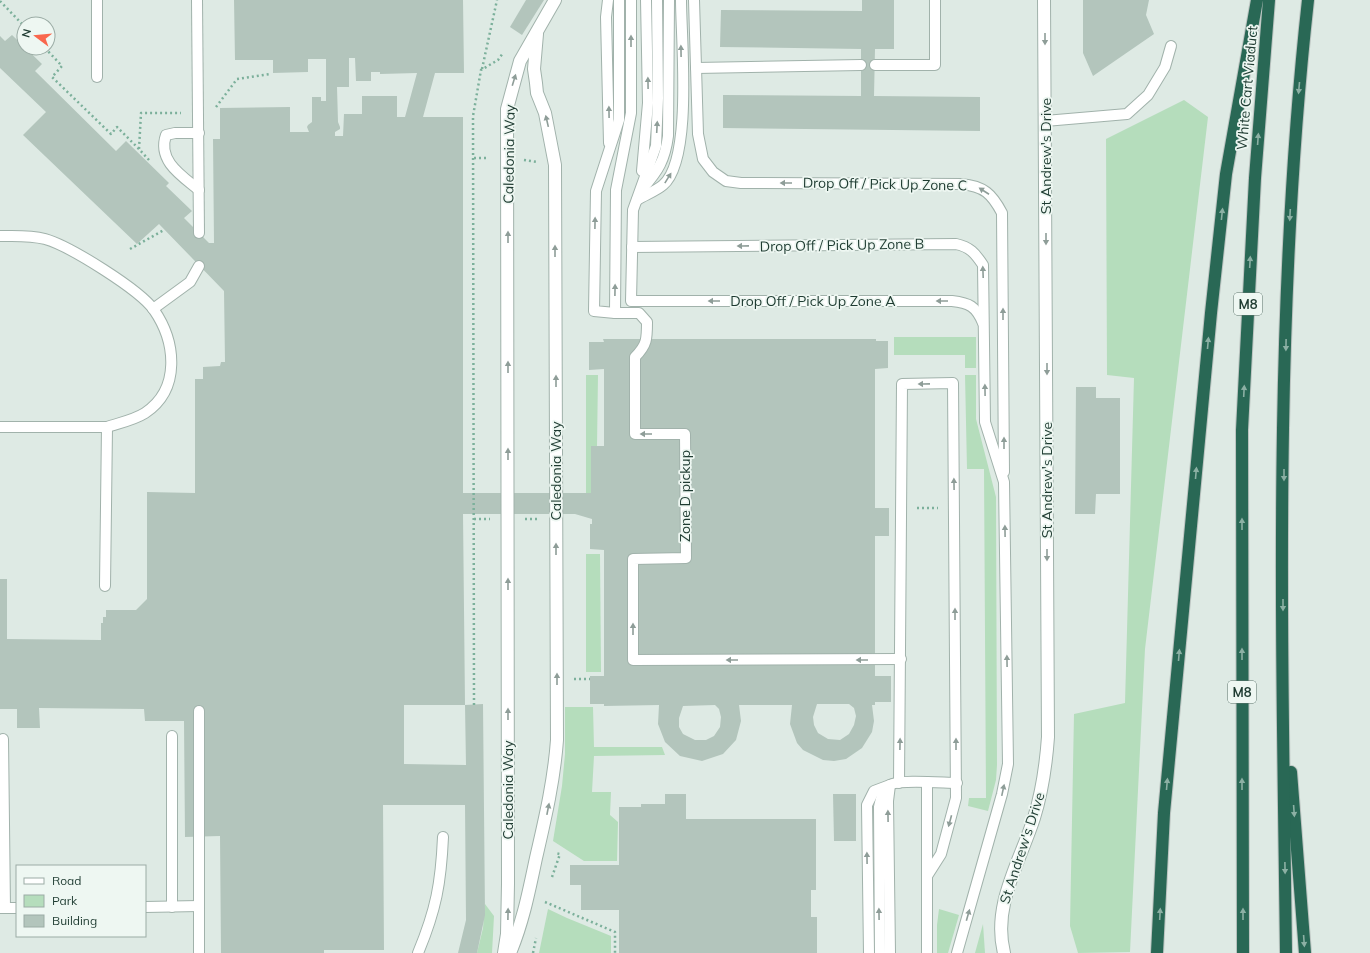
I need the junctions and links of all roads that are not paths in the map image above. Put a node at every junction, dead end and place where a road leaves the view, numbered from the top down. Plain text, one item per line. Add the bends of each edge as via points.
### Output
1 (97, 0) edge
2 (197, 0) edge
3 (555, 0) edge
4 (608, 0) edge
5 (619, 0) edge
6 (631, 0) edge
7 (646, 0) edge
8 (657, 0) edge
9 (669, 0) edge
10 (681, 0) edge
11 (694, 0) edge
12 (935, 0) edge
13 (1044, 0) edge
14 (1257, 0) edge
15 (1269, 0) edge
16 (1308, 0) edge
17 (538, 29) junction
18 (1171, 46) dead end
19 (861, 65) dead end
20 (874, 65) dead end
21 (696, 68) junction
22 (97, 77) dead end
23 (1045, 121) junction
24 (199, 133) junction
25 (610, 151) junction
26 (199, 190) junction
27 (638, 196) junction
28 (199, 233) dead end
29 (0, 236) edge
30 (632, 247) junction
31 (200, 266) dead end
32 (153, 309) junction
33 (615, 313) junction
34 (984, 324) junction
35 (107, 426) junction
36 (0, 427) edge
37 (1004, 482) junction
38 (105, 586) dead end
39 (1282, 647) junction
40 (901, 660) junction
41 (199, 711) dead end
42 (172, 736) dead end
43 (3, 739) dead end
44 (927, 782) junction
45 (957, 783) junction
46 (894, 784) junction
47 (443, 837) dead end
48 (927, 876) junction
49 (199, 906) junction
50 (146, 907) edge
51 (172, 907) junction
52 (2, 908) edge
53 (16, 908) edge
54 (199, 953) edge
55 (418, 953) edge
56 (504, 953) edge
57 (510, 953) edge
58 (869, 953) edge
59 (880, 953) edge
60 (890, 953) edge
61 (927, 953) edge
62 (957, 953) edge
63 (1004, 953) edge
64 (1157, 953) edge
65 (1243, 953) edge
66 (1286, 953) edge
67 (1304, 953) edge

1 - 22 lane
2 - 24 lane
3 - 17 street
25 -> 4 lane via 606,16
5 - 25 lane via 619,120
33 -> 6 lane via 616,190 631,113
27 -> 7 lane via 648,103
27 -> 8 lane via 656,146
9 - 27 lane via 666,155 656,174
27 -> 10 lane via 664,185 674,168 681,143
11 - 21 lane, Drop Off / Pick Up Zone C
12 - 20 lane via 935,65
13 -> 23 street, St Andrew's Drive
64 -> 14 highway via 1164,813 1211,313 1226,174
65 -> 15 highway, White Cart Viaduct / M8 via 1242,430 1255,178
16 -> 39 highway via 1292,176 1287,290
56 -> 17 street, Caledonia Way via 508,884 507,109 520,61
57 -> 17 street, Caledonia Way via 521,927 539,846 554,775 557,732 555,165 545,113 537,93 534,69
18 - 23 lane via 1165,67 1148,95 1127,114
19 - 21 lane
37 -> 21 lane, Drop Off / Pick Up Zone C via 1002,213 995,199 974,185 961,184 726,181 702,160 698,134
23 -> 63 street, St Andrew's Drive via 1048,737 1040,797 1002,907
24 - 26 lane
24 - 26 lane via 166,135 163,144 166,159 180,175
33 -> 25 lane via 594,311 596,191
26 - 28 lane
27 - 30 lane via 632,210
29 - 32 lane via 31,236 62,246 126,284
34 -> 30 lane, Drop Off / Pick Up Zone A via 978,312 966,303 952,301 631,301
34 -> 30 lane, Drop Off / Pick Up Zone B via 983,265 975,253 966,246 956,244
31 - 32 lane via 190,282
32 - 35 lane via 166,333 171,350 172,366 168,383 159,399 144,413 125,422
40 -> 33 lane, Zone D pickup via 633,660 633,559 686,558 685,434 635,434 635,357 644,348 647,322 639,313
37 -> 34 lane, Drop Off / Pick Up Zone B via 985,422
35 - 36 lane
35 - 38 lane
62 -> 37 lane, Drop Off / Pick Up Zone C via 1002,794 1008,764
39 -> 66 highway
39 -> 67 highway
45 -> 40 lane via 953,383 902,384
46 -> 40 lane
41 - 49 lane
42 - 51 lane
43 - 52 lane
44 - 45 lane
44 - 46 lane
44 - 48 lane
45 -> 48 lane via 956,798 941,854
58 -> 46 lane via 867,805 874,791
59 -> 46 lane via 879,807 882,794
60 -> 46 lane via 888,800
47 - 55 lane via 438,899
48 - 61 lane
49 - 51 lane
49 - 54 lane
50 - 51 lane
52 - 53 lane

